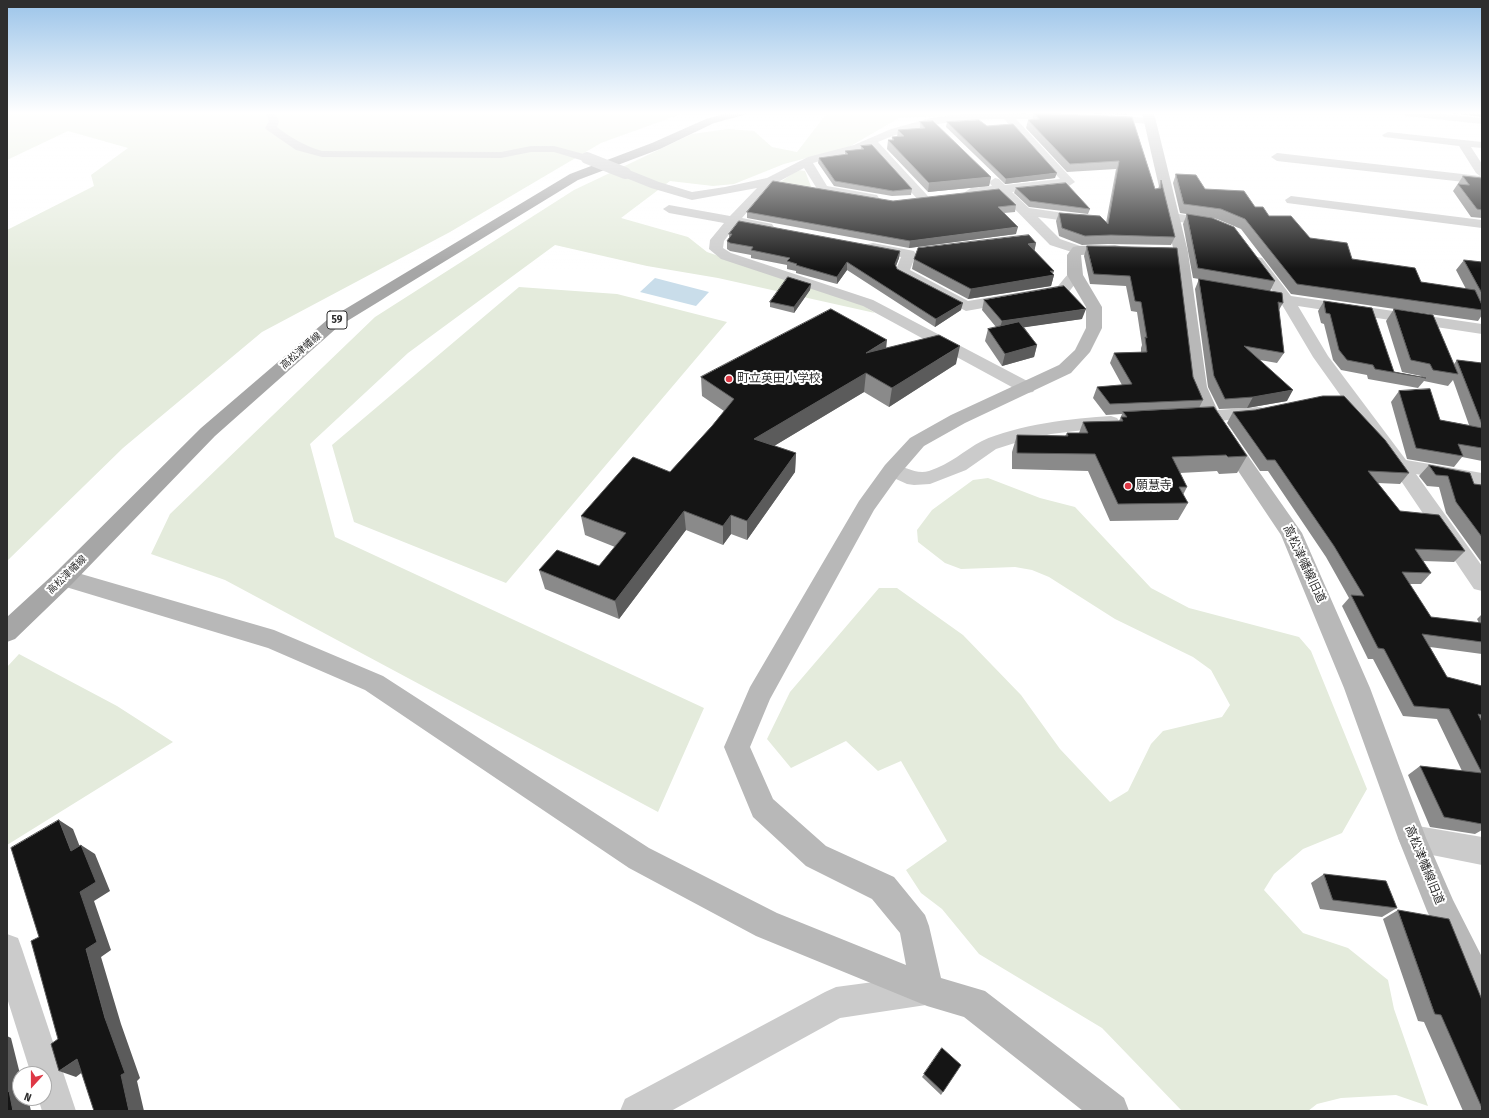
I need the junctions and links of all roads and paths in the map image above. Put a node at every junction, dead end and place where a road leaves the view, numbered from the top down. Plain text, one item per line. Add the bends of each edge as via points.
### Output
1 (605, 165) edge
2 (605, 165) edge
3 (800, 165) edge
4 (808, 165) edge
5 (893, 165) edge
6 (1052, 165) edge
7 (1160, 165) edge
8 (1350, 165) edge
9 (986, 173) edge
10 (1482, 180) edge
11 (771, 181) junction
12 (1002, 189) junction
13 (963, 193) edge
14 (939, 196) edge
15 (923, 198) junction
16 (885, 200) edge
17 (908, 200) edge
18 (1291, 200) dead end
19 (669, 209) dead end
20 (1026, 212) junction
21 (1172, 217) junction
22 (1093, 220) edge
23 (734, 221) junction
24 (1482, 224) edge
25 (1225, 227) edge
26 (780, 230) edge
27 (1050, 236) junction
28 (1034, 238) edge
29 (856, 244) edge
30 (1248, 249) edge
31 (1078, 250) junction
32 (925, 252) edge
33 (1180, 252) junction
34 (909, 254) junction
35 (1075, 275) junction
36 (1264, 295) edge
37 (1286, 299) junction
38 (1482, 329) edge
39 (1027, 388) junction
40 (1352, 399) junction
41 (1330, 400) edge
42 (1278, 408) edge
43 (1210, 417) junction
44 (1173, 419) edge
45 (1127, 422) edge
46 (1400, 465) junction
47 (892, 470) junction
48 (1482, 480) edge
49 (64, 578) junction
50 (1482, 583) edge
51 (7, 632) edge
52 (1412, 838) junction
53 (1482, 851) edge
54 (7, 950) edge
55 (927, 990) junction
56 (1482, 991) edge
57 (59, 1111) edge
58 (637, 1111) edge
59 (1112, 1111) edge

1 - 11 street, bridge via 692,196
2 - 49 main road, 高松津幡線 / 59 via 574,177 333,323 208,432
3 - 11 street
4 - 16 street via 823,189
5 - 15 street
6 - 12 street via 1068,182
7 - 21 street, 高松津幡線旧道
8 - 10 street
9 - 12 street
11 - 23 street
12 - 13 street
12 - 20 street
14 - 15 street
15 - 17 street
18 - 24 street
19 - 23 street
20 - 22 street
20 - 27 street
21 - 25 street via 1208,221
21 - 33 street, 高松津幡線旧道
23 - 26 street
23 - 39 street via 718,240 716,249 726,256 868,303
27 - 28 street
27 - 31 street via 1055,242
29 - 34 street
30 - 37 street
31 - 33 street
31 - 35 street via 1074,255
32 - 34 street
33 - 43 street, 高松津幡線旧道 via 1190,283 1198,387
34 - 35 street via 902,272 966,306 1063,290
35 - 39 street via 1094,307 1094,328 1082,352 1065,369
36 - 37 street
37 - 38 street via 1376,320
37 - 40 street via 1321,357
39 - 47 street via 958,419 917,442
40 - 41 street
40 - 46 street
42 - 43 street via 1248,414
43 - 44 street
43 - 52 street, 高松津幡線旧道 via 1291,533 1357,688
45 - 47 street via 1084,423 1013,437 990,445 959,466 930,478 914,479
46 - 48 street
46 - 50 street
47 - 55 street via 866,506 758,694 737,747 763,808 816,856 883,888 914,926
49 - 51 main road, 高松津幡線 / 59
49 - 55 street via 274,640 374,683 639,858 767,924
52 - 53 street
52 - 56 street, 高松津幡線旧道 via 1442,911
54 - 57 street
55 - 58 street via 836,1003
55 - 59 street via 973,1003

